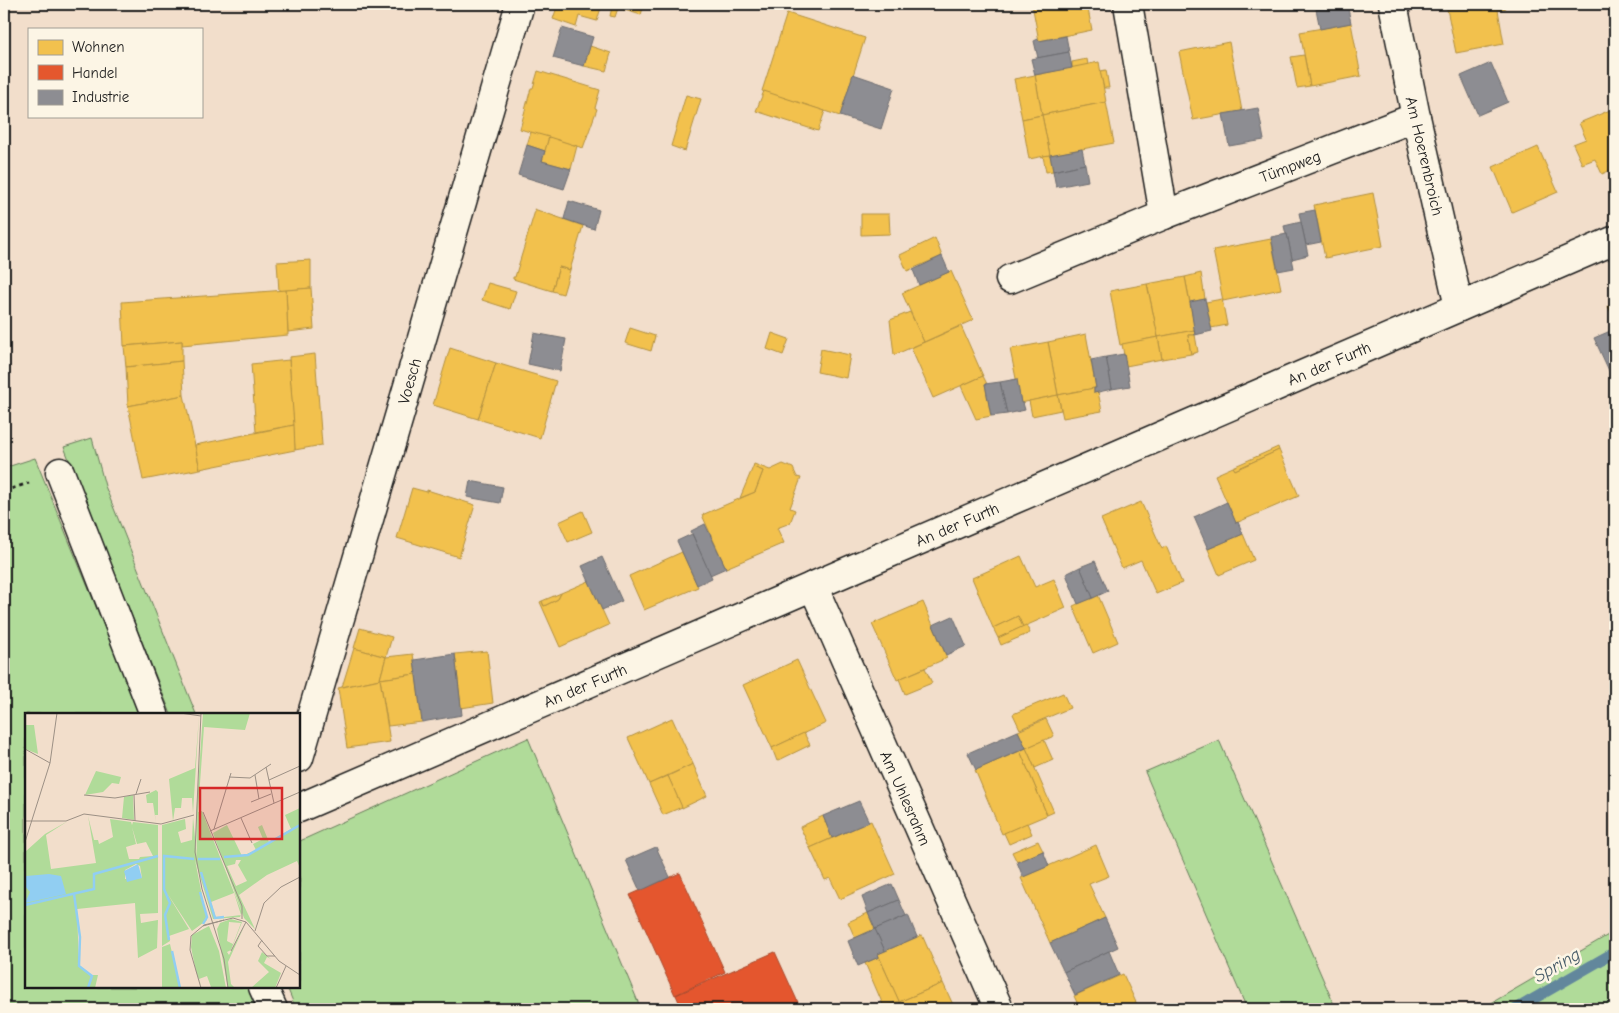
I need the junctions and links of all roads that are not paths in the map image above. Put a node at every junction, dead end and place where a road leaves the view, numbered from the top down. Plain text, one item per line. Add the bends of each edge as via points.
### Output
1 (520, 4) edge
2 (1128, 4) edge
3 (1393, 4) edge
4 (1416, 117) junction
5 (1164, 215) junction
6 (1615, 240) edge
7 (1010, 279) dead end
8 (1460, 307) junction
9 (60, 472) dead end
10 (813, 586) junction
11 (154, 713) edge
12 (300, 755) edge
13 (300, 808) edge
14 (263, 988) edge
15 (273, 1009) edge
16 (1000, 1009) edge

1 - 12 street, Voesch
2 - 5 street
3 - 4 street, Am Hoerenbroich
4 - 5 street, Tümpweg
4 - 8 street, Am Hoerenbroich
5 - 7 street, Tümpweg
6 - 8 street, An der Furth
8 - 10 street, An der Furth
9 - 11 street
10 - 13 street, An der Furth
10 - 16 street, Am Uhlesrahm
14 - 15 street

